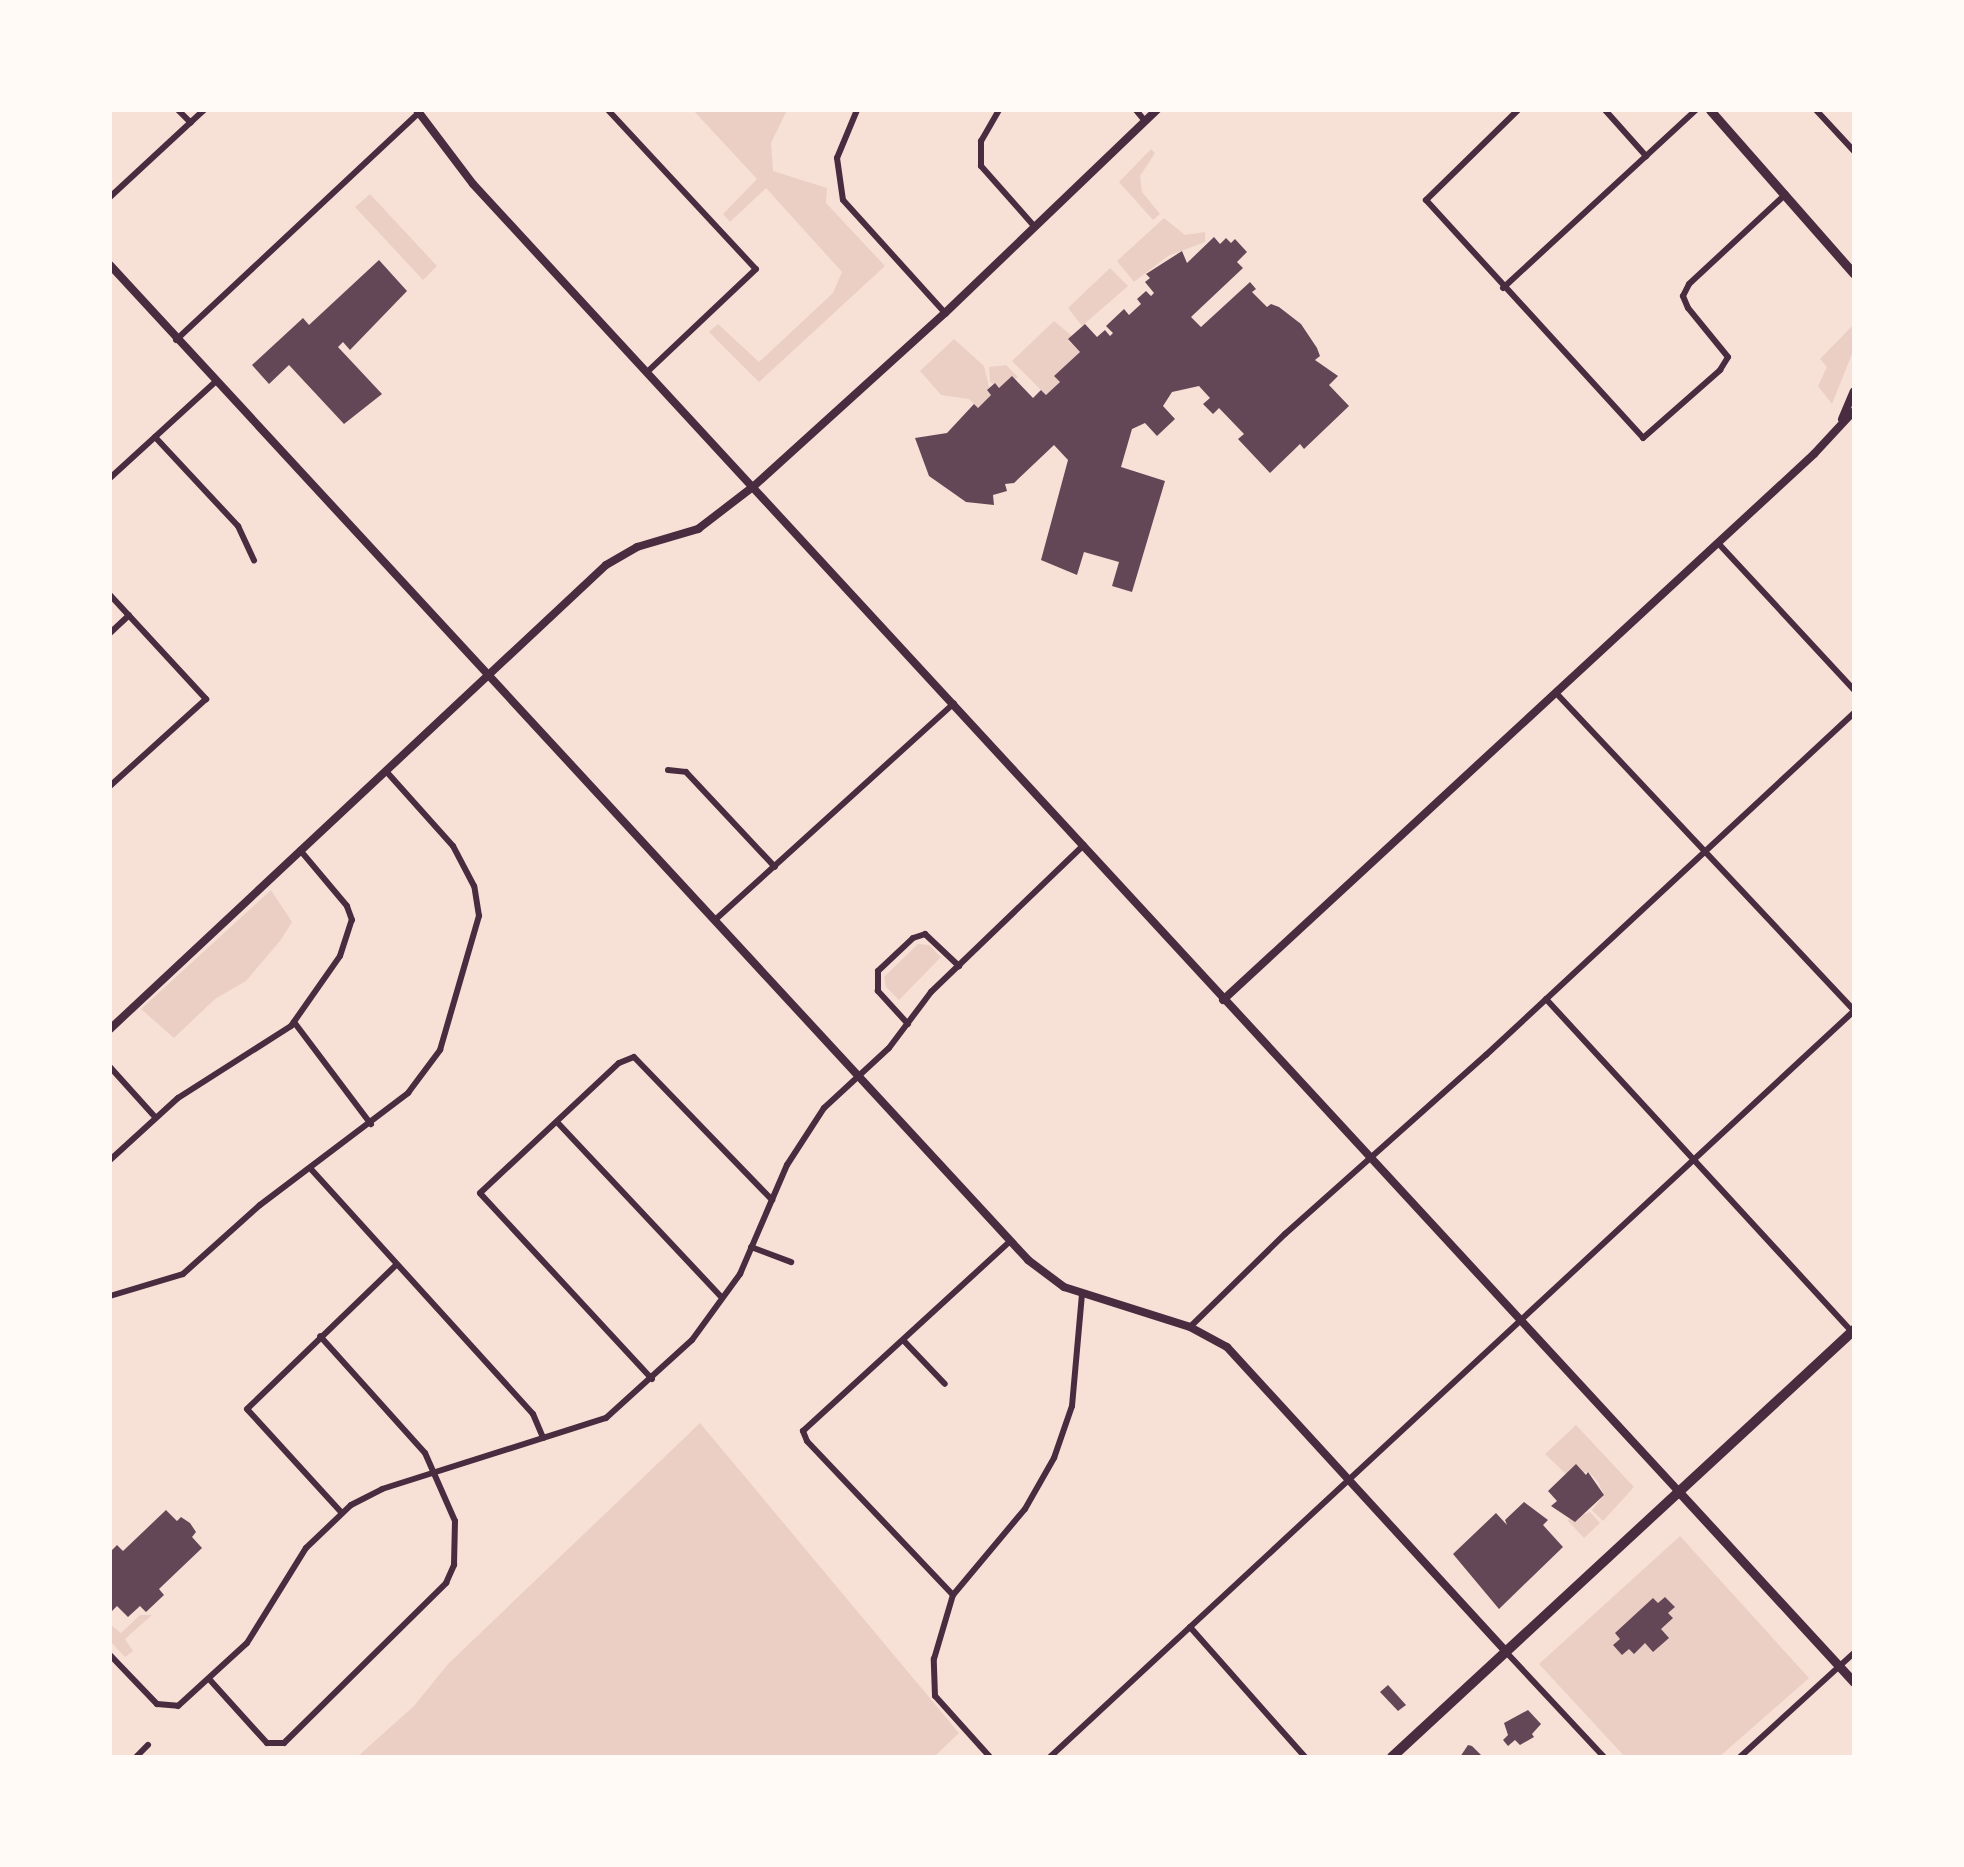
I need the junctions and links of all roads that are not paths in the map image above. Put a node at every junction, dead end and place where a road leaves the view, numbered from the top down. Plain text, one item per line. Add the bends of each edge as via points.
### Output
1 (178, 110) edge
2 (204, 110) edge
3 (608, 110) edge
4 (857, 110) edge
5 (999, 110) edge
6 (1136, 110) edge
7 (1157, 110) edge
8 (1518, 110) edge
9 (1604, 110) edge
10 (1696, 110) edge
11 (1710, 110) edge
12 (1816, 110) edge
13 (418, 111) edge
14 (1146, 121) junction
15 (191, 123) junction
16 (1854, 151) edge
17 (1646, 156) junction
18 (1786, 194) junction
19 (110, 197) edge
20 (1035, 227) junction
21 (110, 265) edge
22 (1854, 274) edge
23 (1503, 288) junction
24 (945, 313) junction
25 (176, 340) junction
26 (647, 372) junction
27 (215, 382) junction
28 (1854, 391) edge
29 (1854, 412) edge
30 (1841, 423) junction
31 (155, 437) junction
32 (110, 478) edge
33 (754, 486) junction
34 (1718, 542) junction
35 (254, 560) dead end
36 (110, 595) edge
37 (130, 615) junction
38 (110, 633) edge
39 (490, 674) junction
40 (1854, 690) edge
41 (1557, 694) junction
42 (954, 702) junction
43 (1854, 713) edge
44 (668, 770) dead end
45 (386, 771) junction
46 (110, 786) edge
47 (1084, 845) junction
48 (300, 850) junction
49 (1706, 851) junction
50 (774, 866) junction
51 (716, 919) junction
52 (959, 966) junction
53 (1223, 1000) junction
54 (1546, 1000) junction
55 (1854, 1011) edge
56 (294, 1022) junction
57 (908, 1024) junction
58 (110, 1029) edge
59 (110, 1067) edge
60 (858, 1074) junction
61 (155, 1117) junction
62 (557, 1122) junction
63 (371, 1124) junction
64 (1369, 1158) junction
65 (110, 1160) edge
66 (1694, 1160) junction
67 (310, 1168) junction
68 (772, 1200) junction
69 (1010, 1242) junction
70 (752, 1248) junction
71 (791, 1262) dead end
72 (396, 1265) junction
73 (1082, 1294) junction
74 (110, 1296) edge
75 (722, 1298) junction
76 (1520, 1320) junction
77 (1190, 1327) junction
78 (1853, 1332) edge
79 (320, 1336) junction
80 (904, 1340) junction
81 (652, 1378) junction
82 (946, 1384) dead end
83 (543, 1438) junction
84 (434, 1474) junction
85 (1348, 1480) junction
86 (1680, 1492) junction
87 (341, 1512) junction
88 (953, 1595) junction
89 (1189, 1627) junction
90 (1506, 1652) junction
91 (1854, 1653) edge
92 (110, 1655) edge
93 (1838, 1666) junction
94 (210, 1680) junction
95 (1854, 1682) edge
96 (148, 1745) dead end
97 (136, 1757) edge
98 (990, 1757) edge
99 (1050, 1757) edge
100 (1305, 1757) edge
101 (1392, 1757) edge
102 (1604, 1757) edge
103 (1740, 1757) edge

1 - 15 street
2 - 15 street
3 - 26 street via 756,269
4 - 24 street via 839,150 837,183 852,214
5 - 20 street via 981,140 981,166
6 - 14 street
7 - 14 street
8 - 23 street via 1426,200
9 - 17 street
10 - 17 street
11 - 18 main road
12 - 16 street
13 - 25 street
13 - 26 street via 473,184
14 - 20 street
15 - 19 street
17 - 23 street
18 - 22 main road
18 - 23 street via 1690,284 1683,296 1728,356 1642,438
20 - 24 street
21 - 25 street
24 - 33 street
25 - 27 street
26 - 33 street
27 - 31 street
27 - 39 street
28 - 30 street
29 - 30 street
30 - 34 street
31 - 32 street
31 - 35 street via 238,526
33 - 39 street via 698,529 637,547 606,566
33 - 42 street
34 - 40 street
34 - 41 street
36 - 37 street
37 - 38 street
37 - 46 street via 206,698
39 - 45 street
39 - 51 street
41 - 49 street
41 - 53 street
42 - 47 street
42 - 50 street
43 - 49 street
44 - 50 street via 686,772
45 - 48 street
45 - 63 street via 453,846 474,886 480,916 440,1050 408,1093
47 - 52 street
47 - 53 street
48 - 56 street via 352,920 340,956
48 - 58 street
49 - 54 street
49 - 55 street
50 - 51 street
51 - 60 street
52 - 57 street
52 - 57 street via 925,934 878,972 878,991
53 - 64 street
54 - 64 street
54 - 66 street
55 - 66 street
56 - 61 street
56 - 63 street
57 - 60 street
59 - 61 street
60 - 68 street via 808,1128
60 - 69 street
61 - 65 street
62 - 68 street via 619,1062 634,1057
62 - 75 street
62 - 81 street via 480,1193
63 - 67 street
64 - 76 street
64 - 77 street
66 - 76 street
66 - 78 street
67 - 72 street
67 - 74 street via 183,1274
68 - 70 street
69 - 73 street via 1049,1277
69 - 80 street
70 - 71 street
70 - 75 street
72 - 79 street
72 - 83 street via 534,1414
73 - 77 street
73 - 88 street via 1072,1406 1054,1458 1025,1510
75 - 81 street via 692,1340
76 - 85 street
76 - 86 street
77 - 85 street via 1227,1347
78 - 86 main road
79 - 84 street via 425,1454
79 - 87 street via 247,1409
80 - 82 street
80 - 88 street via 804,1431
81 - 83 street via 606,1418
83 - 84 street
84 - 87 street
84 - 94 street via 458,1540 446,1583 290,1740 273,1745
85 - 89 street
85 - 90 street
86 - 90 main road
86 - 93 main road
87 - 94 street via 306,1548 247,1644
88 - 98 street via 934,1660 934,1696
89 - 99 street
89 - 100 street
90 - 101 main road
90 - 102 street
91 - 93 street
92 - 94 street via 164,1708 178,1706
93 - 95 main road
93 - 103 street
96 - 97 street

